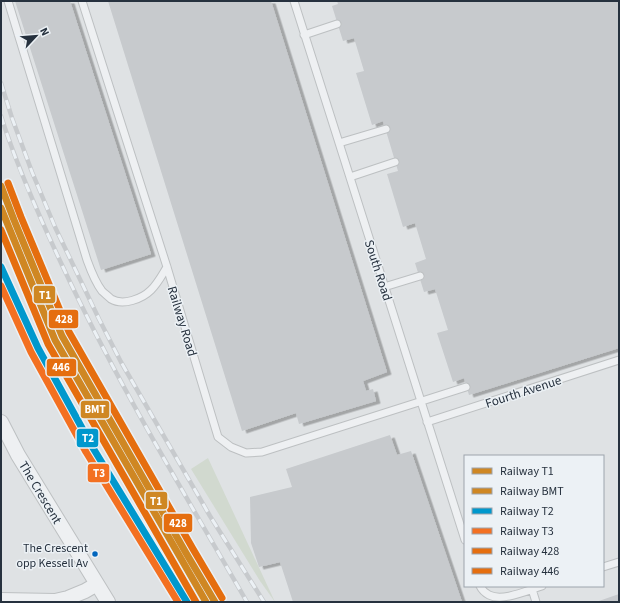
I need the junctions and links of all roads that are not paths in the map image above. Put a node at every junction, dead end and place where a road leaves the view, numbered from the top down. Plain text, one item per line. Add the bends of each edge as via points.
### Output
1 (8, 1) edge
2 (82, 1) edge
3 (294, 1) edge
4 (337, 24) dead end
5 (304, 35) junction
6 (386, 129) dead end
7 (339, 144) junction
8 (396, 162) dead end
9 (350, 177) junction
10 (167, 267) junction
11 (420, 276) dead end
12 (384, 287) junction
13 (619, 360) edge
14 (466, 387) dead end
15 (420, 401) junction
16 (1, 422) edge
17 (427, 422) junction
18 (464, 537) edge
19 (619, 562) edge
20 (604, 567) edge
21 (97, 584) junction
22 (481, 587) edge
23 (539, 587) edge
24 (532, 589) junction
25 (1, 600) edge
26 (108, 602) edge
27 (536, 602) edge

1 - 10 lane via 87,260 102,291 112,299 131,301 149,292
2 - 10 lane, Railway Road
3 - 5 lane, South Road
4 - 5 lane
5 - 7 lane, South Road
6 - 7 lane
7 - 9 lane, South Road
8 - 9 lane
9 - 12 lane, South Road
10 - 15 lane, Railway Road via 218,437 231,447 246,453 262,452
11 - 12 lane
12 - 15 lane, South Road
13 - 17 lane, Fourth Avenue
14 - 15 lane, Fourth Avenue
15 - 17 lane, South Road
16 - 21 street, The Crescent via 18,455
17 - 18 lane, South Road
19 - 20 lane
21 - 25 street via 68,598 55,601
21 - 26 street, The Crescent
22 - 24 lane via 490,596 499,597
23 - 24 lane
24 - 27 lane

